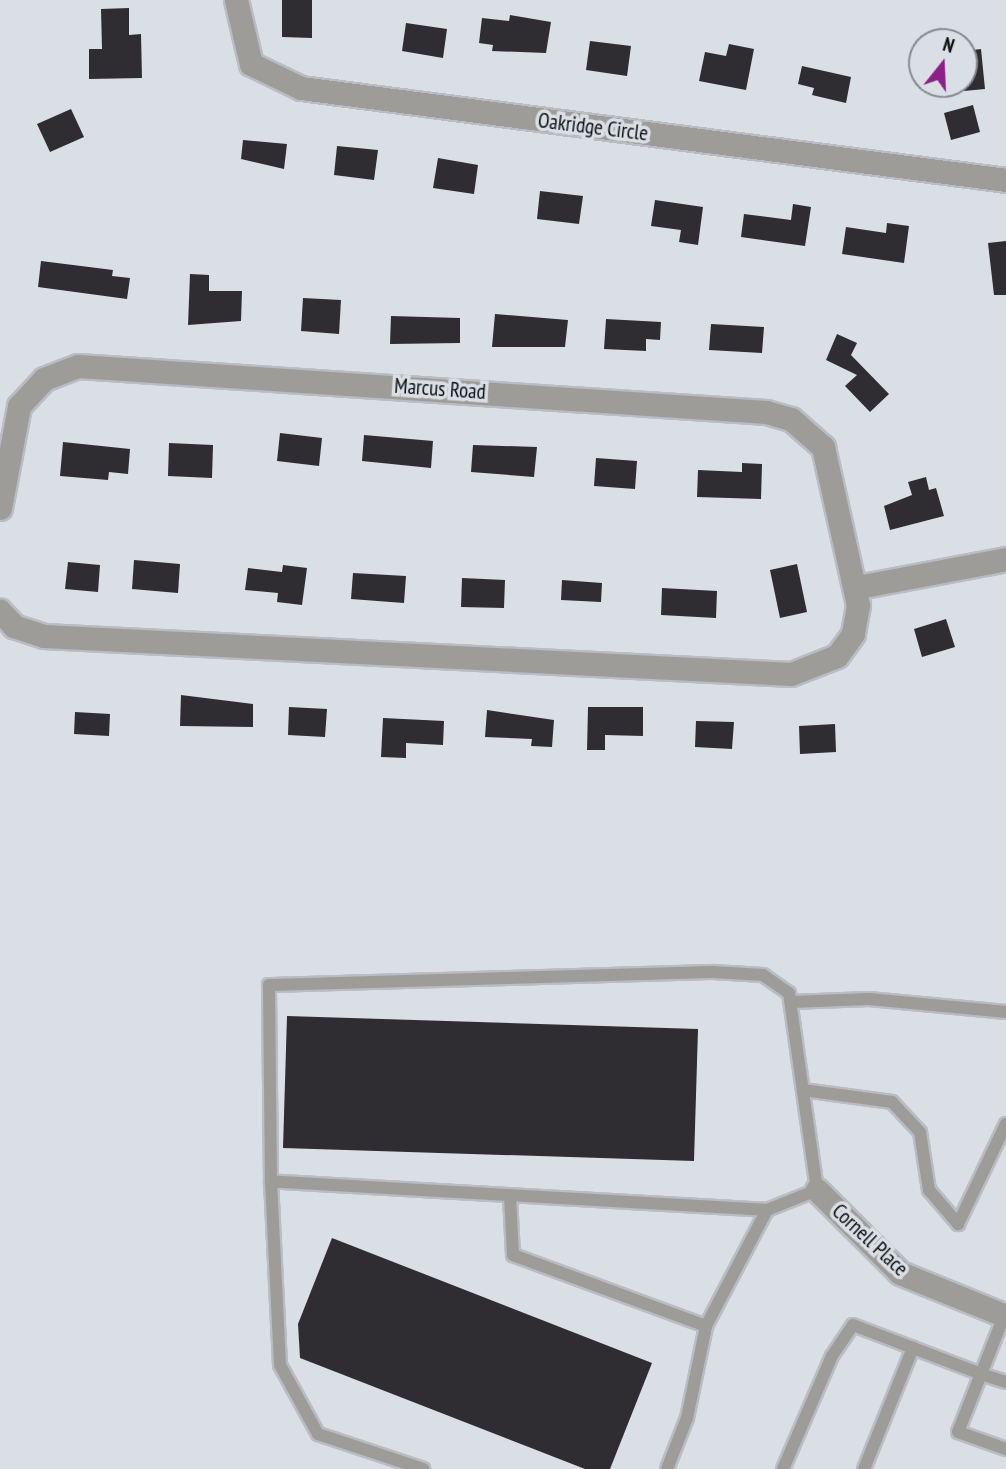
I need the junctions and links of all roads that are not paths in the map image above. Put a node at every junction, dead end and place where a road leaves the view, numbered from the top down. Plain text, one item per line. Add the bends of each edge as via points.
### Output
1 (236, 0) edge
2 (1006, 180) edge
3 (0, 508) edge
4 (1006, 559) edge
5 (858, 587) junction
6 (0, 611) edge
7 (790, 1002) junction
8 (1006, 1012) edge
9 (803, 1090) junction
10 (1006, 1124) edge
11 (271, 1181) junction
12 (817, 1190) junction
13 (510, 1196) junction
14 (767, 1210) junction
15 (1005, 1316) edge
16 (706, 1326) junction
17 (913, 1348) junction
18 (981, 1374) junction
19 (1006, 1382) edge
20 (1006, 1449) edge
21 (423, 1469) edge
22 (667, 1469) edge
23 (783, 1469) edge
24 (864, 1469) edge

1 - 2 street, Oakridge Circle via 251,64 301,89
3 - 5 street, Marcus Road via 19,406 44,379 78,366 752,410 791,419 823,447
4 - 5 street
5 - 6 street, Marcus Road via 856,625 844,649 823,666 791,674 44,636 14,626
7 - 8 lane via 869,999
7 - 9 lane
7 - 11 lane via 789,993 763,975 713,972 270,985
9 - 10 lane via 892,1102 920,1132 929,1189 958,1224
9 - 12 lane
11 - 13 lane
11 - 21 lane via 280,1365 318,1434
12 - 14 lane
12 - 15 street, Cornell Place via 900,1273
13 - 14 lane
13 - 16 lane via 513,1255
14 - 16 lane
15 - 18 lane
16 - 22 lane via 687,1419
17 - 18 lane
17 - 23 lane via 853,1325 832,1356
17 - 24 lane
18 - 19 lane
18 - 20 lane via 958,1432

